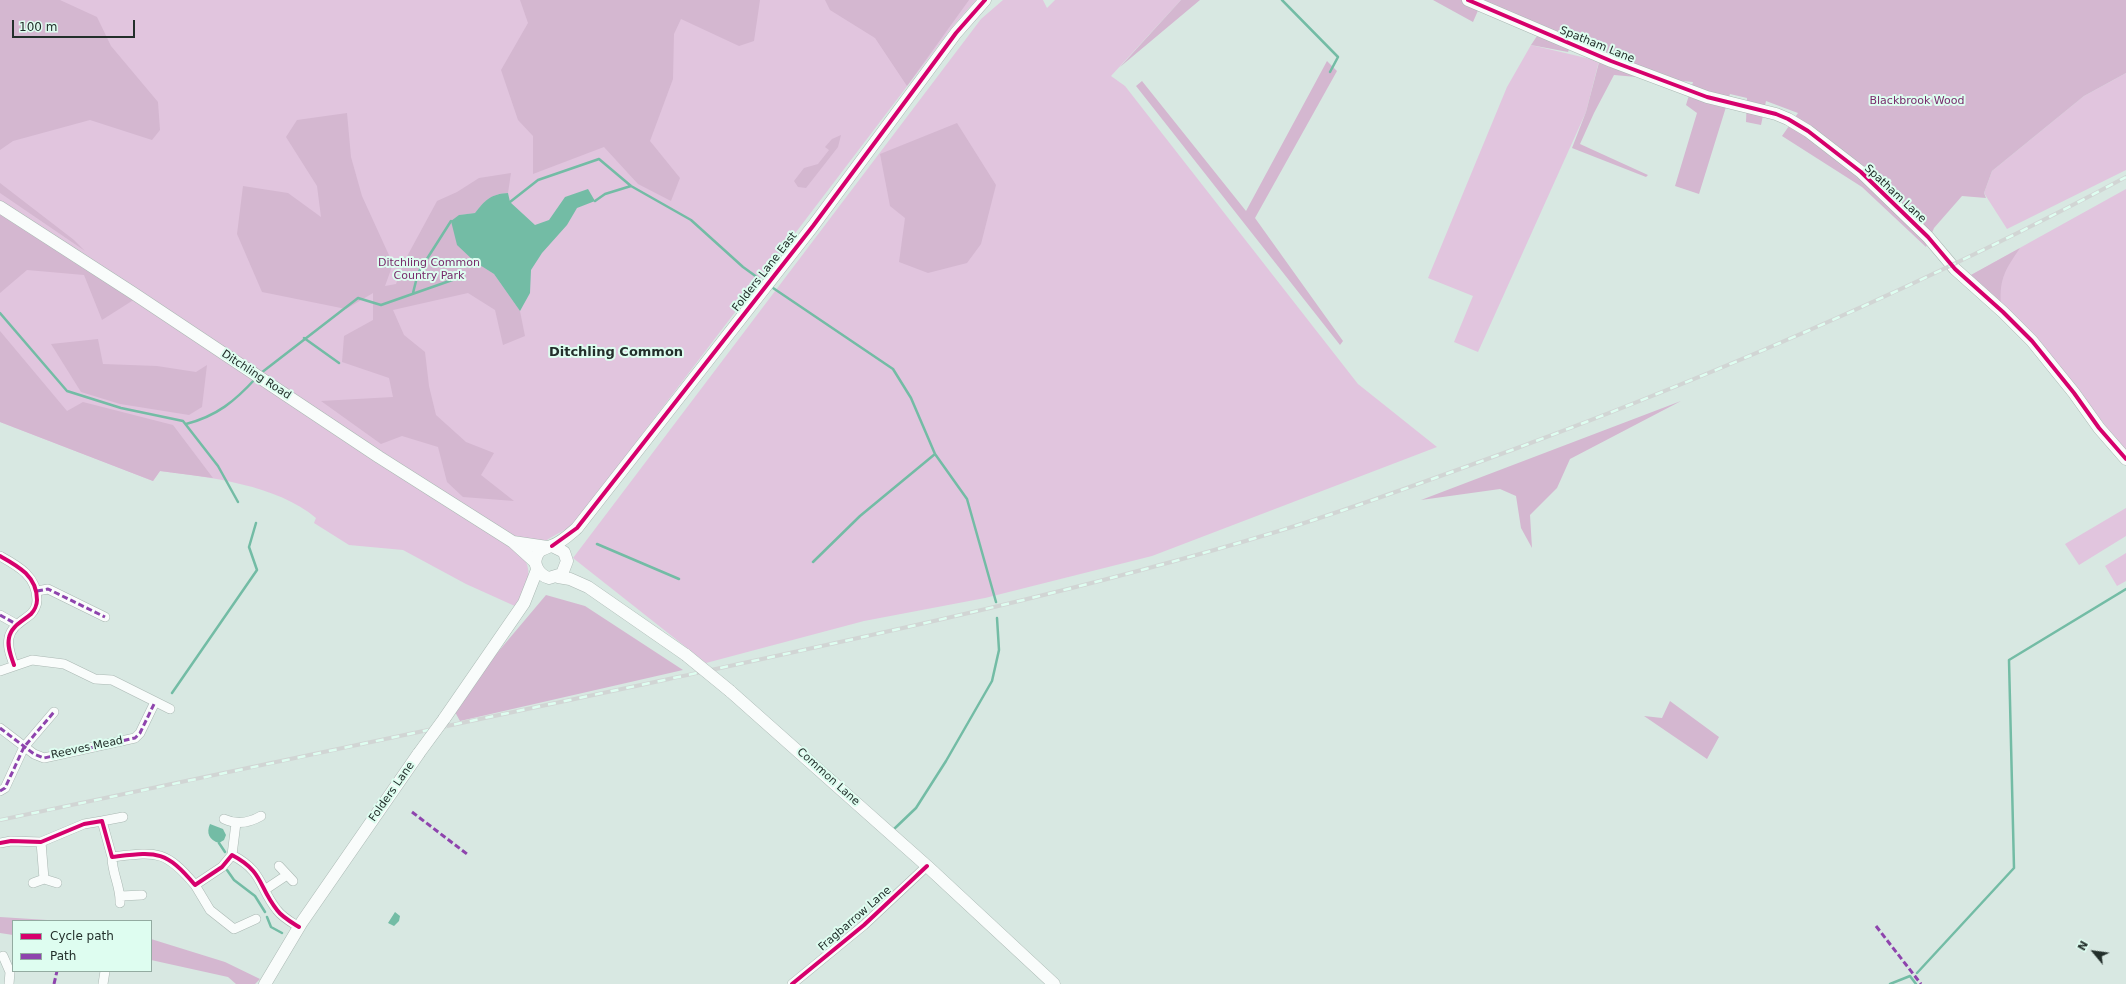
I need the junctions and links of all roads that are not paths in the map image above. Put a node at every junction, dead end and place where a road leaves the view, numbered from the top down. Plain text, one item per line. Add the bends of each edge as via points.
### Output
1 (985, 0) edge
2 (1468, 0) edge
3 (0, 207) edge
4 (2126, 459) edge
5 (577, 528) junction
6 (513, 542) junction
7 (550, 547) junction
8 (0, 556) edge
9 (567, 559) junction
10 (536, 566) junction
11 (556, 577) junction
12 (588, 587) junction
13 (37, 591) junction
14 (524, 603) junction
15 (0, 616) edge
16 (105, 617) dead end
17 (16, 624) junction
18 (14, 665) junction
19 (0, 671) edge
20 (155, 702) junction
21 (170, 709) dead end
22 (54, 712) dead end
23 (0, 728) edge
24 (24, 748) junction
25 (0, 791) edge
26 (261, 816) dead end
27 (123, 817) dead end
28 (224, 819) dead end
29 (102, 821) junction
30 (236, 823) junction
31 (41, 842) junction
32 (0, 843) edge
33 (232, 855) junction
34 (112, 857) junction
35 (279, 866) dead end
36 (927, 866) junction
37 (44, 879) junction
38 (33, 883) dead end
39 (57, 883) dead end
40 (195, 885) junction
41 (266, 889) junction
42 (142, 896) dead end
43 (256, 919) dead end
44 (299, 927) junction
45 (3, 956) dead end
46 (105, 972) edge
47 (9, 984) edge
48 (103, 984) edge
49 (265, 984) edge
50 (792, 984) edge
51 (1054, 984) edge

1 - 5 main road, Folders Lane East via 956,33 813,226
2 - 4 main road, Spatham Lane via 1618,64 1708,97 1776,114 1808,132 1861,172 1928,237 1955,270 2032,341
3 - 6 main road, Ditchling Road via 379,457
5 - 7 main road, Folders Lane East
5 - 9 main road, Folders Lane East
6 - 7 main road, Ditchling Road
6 - 10 main road, Ditchling Road
7 - 9 main road via 560,549
7 - 10 main road via 538,554
8 - 13 street via 22,569
9 - 11 main road via 565,570
9 - 12 main road, Common Lane via 574,573
10 - 11 main road via 544,577
10 - 14 main road, Folders Lane
11 - 12 main road, Common Lane via 570,579
11 - 14 main road, Folders Lane
12 - 36 main road, Common Lane, bridge via 686,655 730,691
13 - 16 street via 48,589
13 - 17 street via 32,613
14 - 44 main road, Folders Lane, bridge
15 - 17 street
17 - 18 street via 9,636 8,646
18 - 19 street
18 - 20 street via 32,660 64,664 95,679 112,680
20 - 21 street
20 - 24 street, Reeves Mead via 135,738 44,758
22 - 24 street
23 - 24 street, Reeves Mead
24 - 25 street via 5,788
26 - 30 street via 247,822
27 - 29 street
28 - 30 street
29 - 31 street via 84,824
29 - 34 street
30 - 33 street
31 - 32 street
31 - 37 street
33 - 40 street via 222,867
33 - 41 street via 245,861 252,868
34 - 40 street via 145,853 162,856 172,861
34 - 42 street via 112,869 120,899
35 - 41 street via 290,878
36 - 50 street, Fragbarrow Lane via 864,925
36 - 51 main road, Common Lane
37 - 38 street
37 - 39 street
40 - 43 street via 210,910 234,929
41 - 44 street via 278,911
44 - 49 main road, Folders Lane
45 - 47 street via 10,972
46 - 48 street

